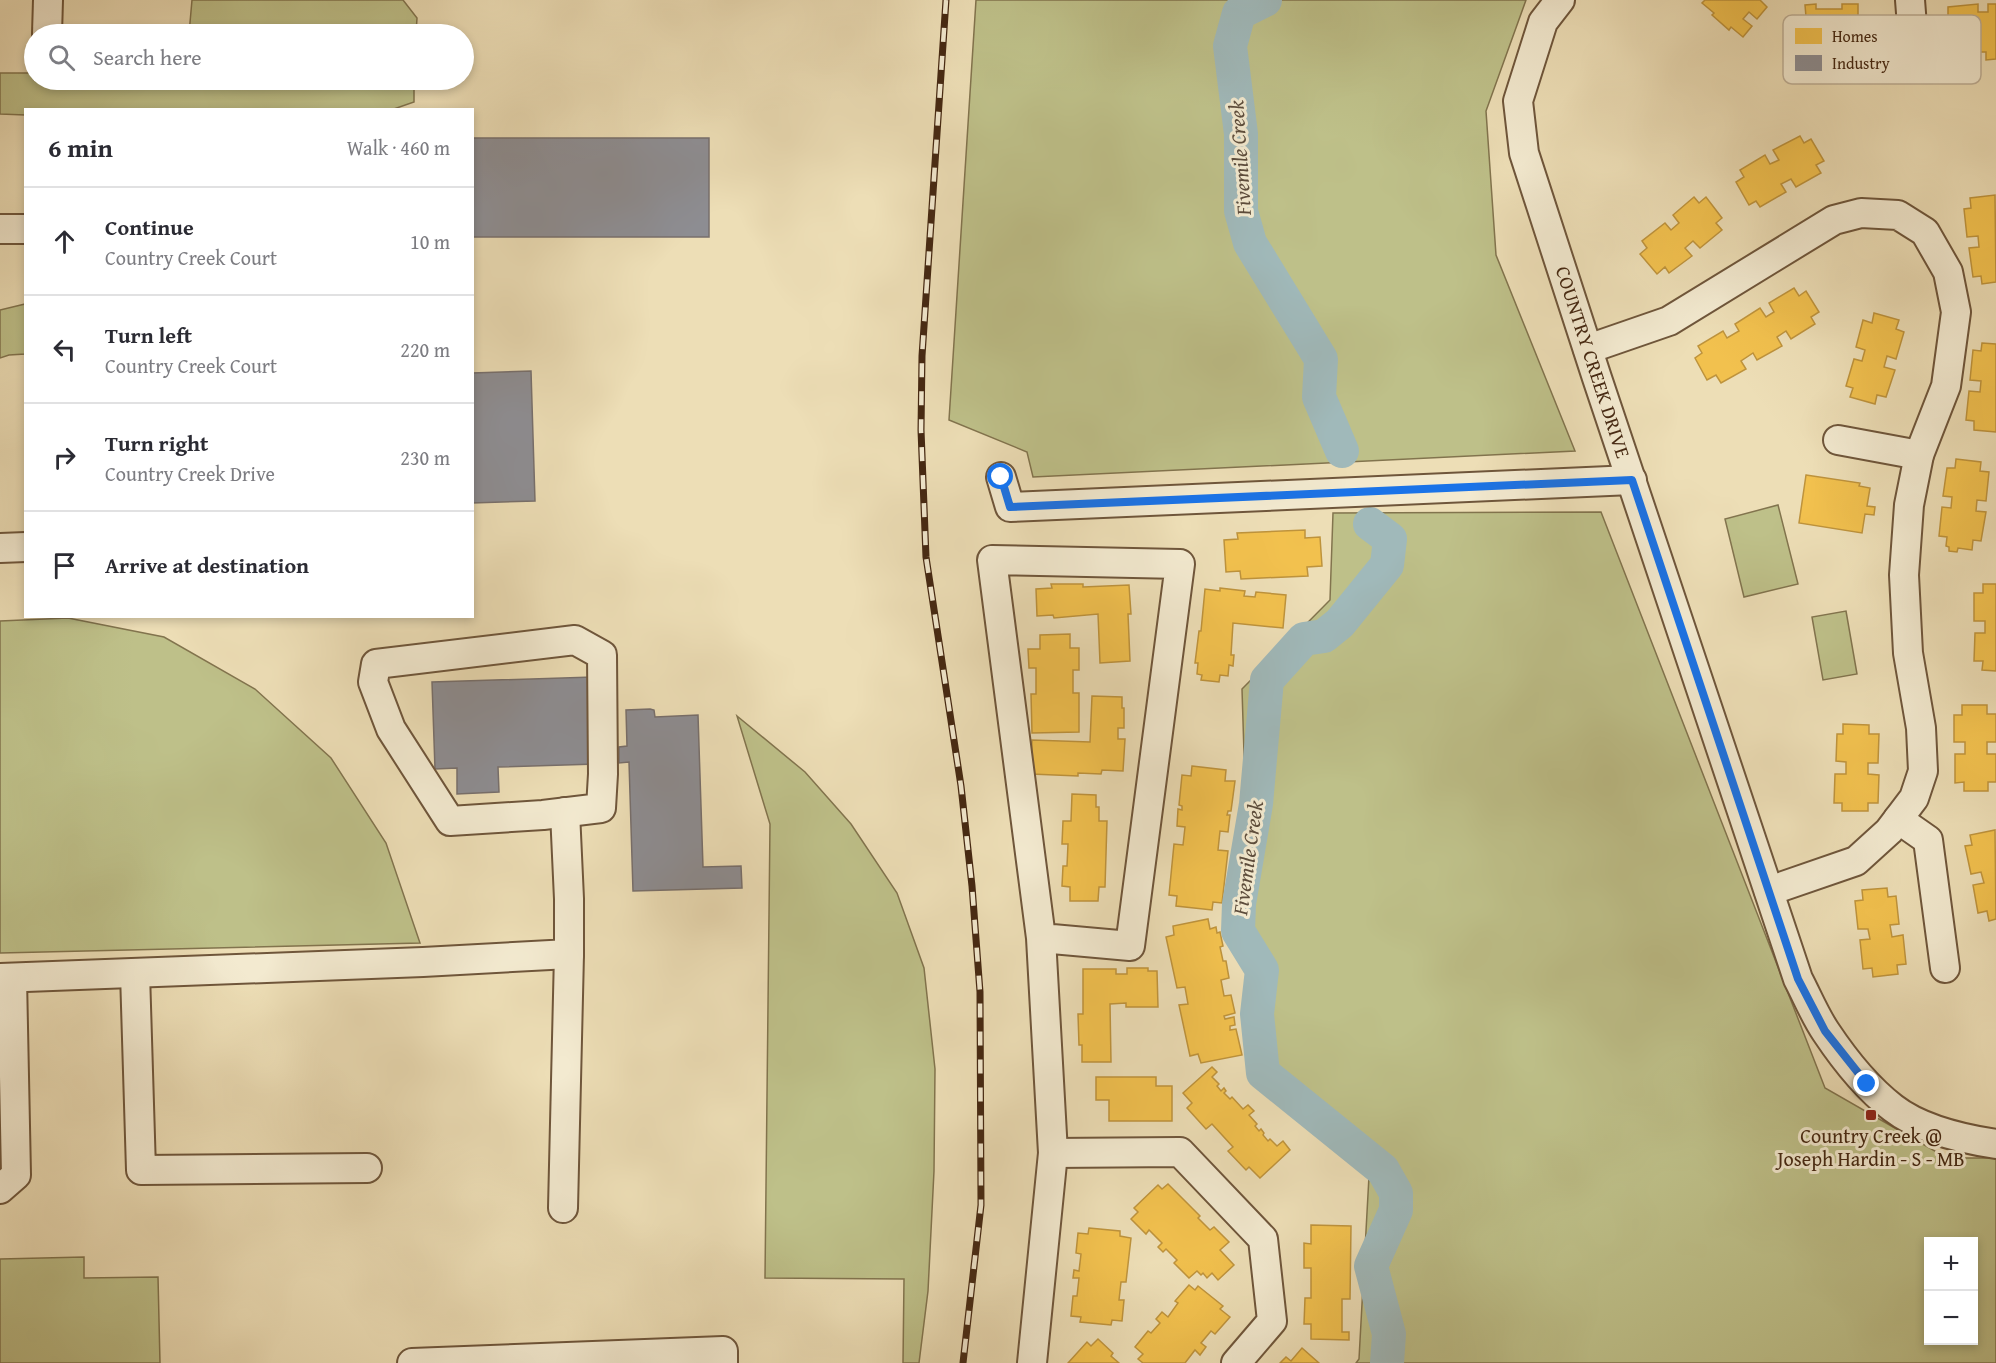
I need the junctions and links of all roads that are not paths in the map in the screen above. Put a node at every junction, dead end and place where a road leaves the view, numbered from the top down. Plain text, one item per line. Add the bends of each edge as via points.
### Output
1 (48, 0) edge
2 (1560, 0) edge
3 (1910, 0) edge
4 (1911, 15) edge
5 (47, 24) edge
6 (0, 229) edge
7 (24, 229) edge
8 (1588, 349) junction
9 (1838, 440) dead end
10 (1919, 455) junction
11 (1001, 477) dead end
12 (1632, 480) junction
13 (24, 547) edge
14 (0, 548) edge
15 (566, 812) junction
16 (1898, 819) junction
17 (1769, 891) junction
18 (1041, 938) junction
19 (569, 954) junction
20 (1945, 968) dead end
21 (135, 973) junction
22 (6, 978) edge
23 (7, 1045) edge
24 (1996, 1144) edge
25 (1053, 1153) junction
26 (367, 1168) dead end
27 (0, 1189) edge
28 (563, 1208) dead end
29 (412, 1363) edge
30 (723, 1363) edge
31 (1032, 1363) edge
32 (1236, 1363) edge

1 - 5 street
2 - 8 street, COUNTRY CREEK DRIVE via 1543,22 1518,100 1524,153
3 - 4 street
6 - 7 street
8 - 10 street via 1669,321 1834,220 1861,213 1898,215 1925,232 1948,272 1956,312 1946,386
8 - 12 street, COUNTRY CREEK DRIVE
9 - 10 street
10 - 16 street via 1909,505 1904,575 1910,669 1921,728 1923,771 1914,798
11 - 12 street via 1010,507
12 - 17 street, COUNTRY CREEK DRIVE
13 - 14 street
15 - 15 street via 601,808 602,655 575,640 376,664 373,682 392,729 450,821
15 - 19 street
16 - 17 street via 1856,861
16 - 20 street via 1928,840
17 - 24 street, COUNTRY CREEK DRIVE via 1798,979 1825,1031 1867,1084 1894,1109 1929,1127
18 - 18 street via 992,560 1180,564 1130,946
18 - 25 street
19 - 21 street
19 - 28 street
21 - 22 street
21 - 26 street via 141,1170
22 - 23 street
23 - 27 street via 16,1175
25 - 31 street
25 - 32 street via 1180,1152 1263,1239 1272,1321
29 - 30 street via 723,1351

